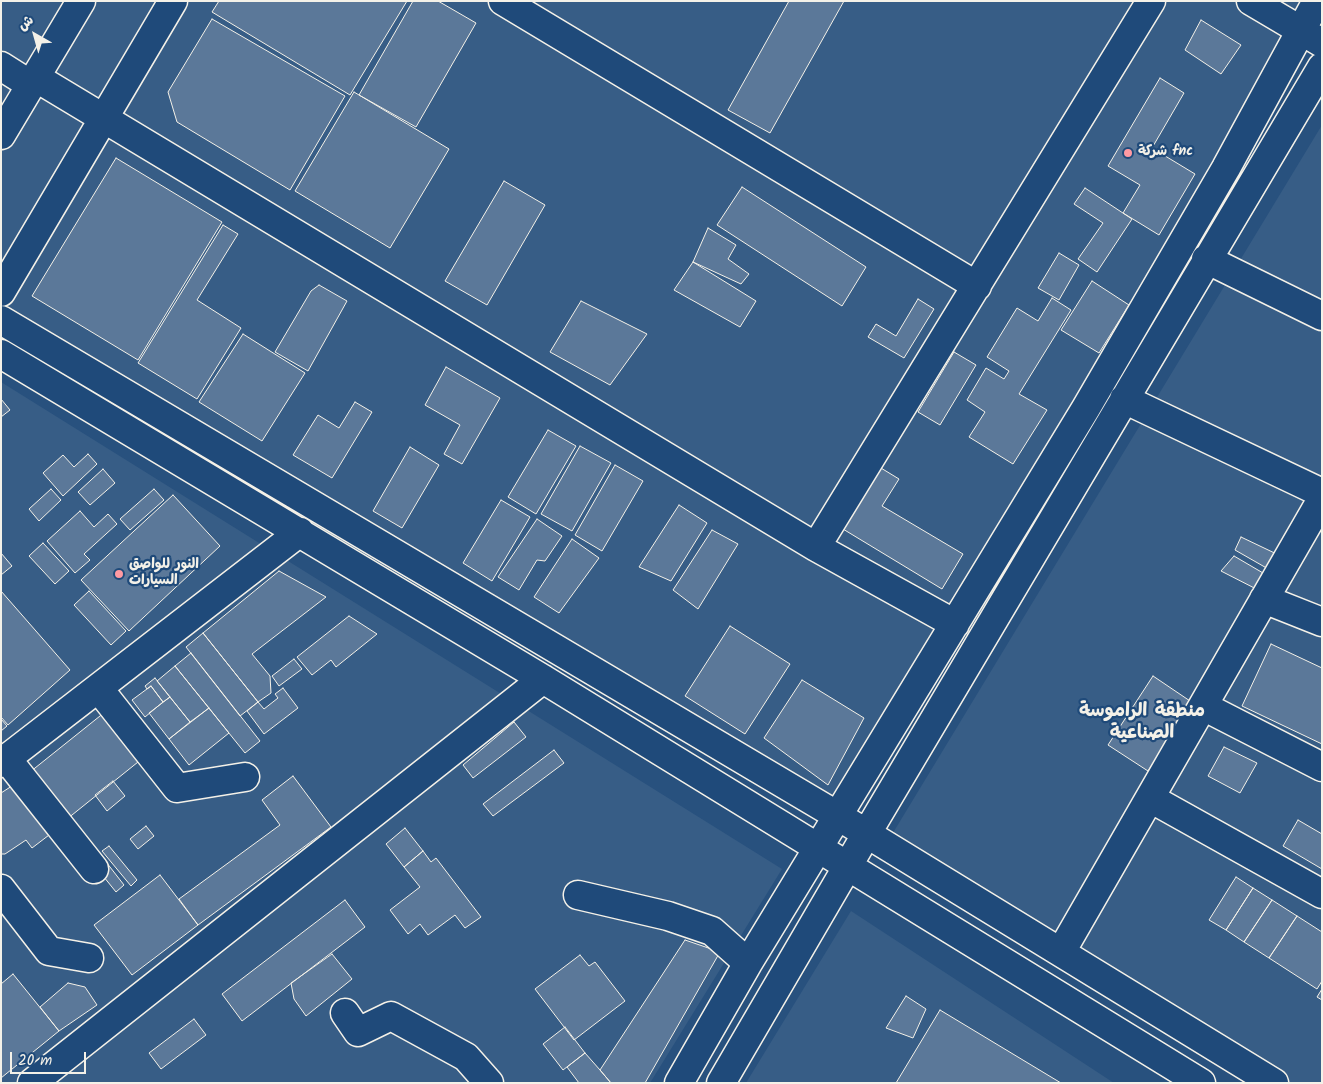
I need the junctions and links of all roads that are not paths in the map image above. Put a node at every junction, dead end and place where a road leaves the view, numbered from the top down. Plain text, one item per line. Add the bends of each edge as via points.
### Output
1 (81, 1) edge
2 (173, 1) edge
3 (503, 1) edge
4 (1151, 1) edge
5 (1251, 1) edge
6 (1317, 1) edge
7 (1312, 38) edge
8 (1, 66) edge
9 (1322, 66) edge
10 (33, 81) junction
11 (103, 117) junction
12 (1, 135) edge
13 (1206, 259) junction
14 (977, 286) junction
15 (1, 292) edge
16 (1322, 316) edge
17 (1, 320) edge
18 (1, 354) edge
19 (1124, 399) junction
20 (1322, 493) edge
21 (1322, 499) edge
22 (300, 532) junction
23 (816, 547) junction
24 (1264, 599) junction
25 (1322, 622) edge
26 (955, 624) junction
27 (543, 679) junction
28 (99, 689) junction
29 (1203, 706) junction
30 (4, 761) edge
31 (1322, 767) edge
32 (245, 777) dead end
33 (1150, 798) junction
34 (838, 816) junction
35 (866, 834) junction
36 (820, 849) junction
37 (849, 867) junction
38 (94, 869) dead end
39 (1, 889) edge
40 (1322, 894) edge
41 (578, 895) dead end
42 (1061, 952) junction
43 (89, 958) dead end
44 (748, 963) junction
45 (345, 1013) dead end
46 (32, 1083) edge
47 (489, 1083) edge
48 (679, 1083) edge
49 (722, 1083) edge
50 (1201, 1083) edge
51 (1274, 1083) edge

1 - 10 street
2 - 11 street
3 - 14 street
4 - 14 street
5 - 7 street
6 - 7 street
7 - 26 street via 1226,168
8 - 10 street
9 - 13 street
10 - 11 street
10 - 12 street
11 - 15 street
11 - 23 street
13 - 16 street
13 - 19 street
14 - 23 street
17 - 34 street
18 - 22 street
19 - 20 street
19 - 35 street
21 - 24 street
22 - 27 street
22 - 28 street
23 - 26 street
24 - 25 street
24 - 29 street
26 - 34 street
27 - 36 street
27 - 46 street
28 - 30 street
28 - 32 street via 177,788
29 - 31 street
29 - 33 street
30 - 38 street
33 - 40 street
33 - 42 street
34 - 35 street
34 - 36 street
35 - 37 street
35 - 42 street
36 - 37 street
36 - 44 street
37 - 49 street
37 - 50 street
39 - 43 street via 49,951
41 - 44 street via 668,916 712,931
42 - 51 street
44 - 48 street
45 - 47 street via 358,1032 391,1016 466,1057

